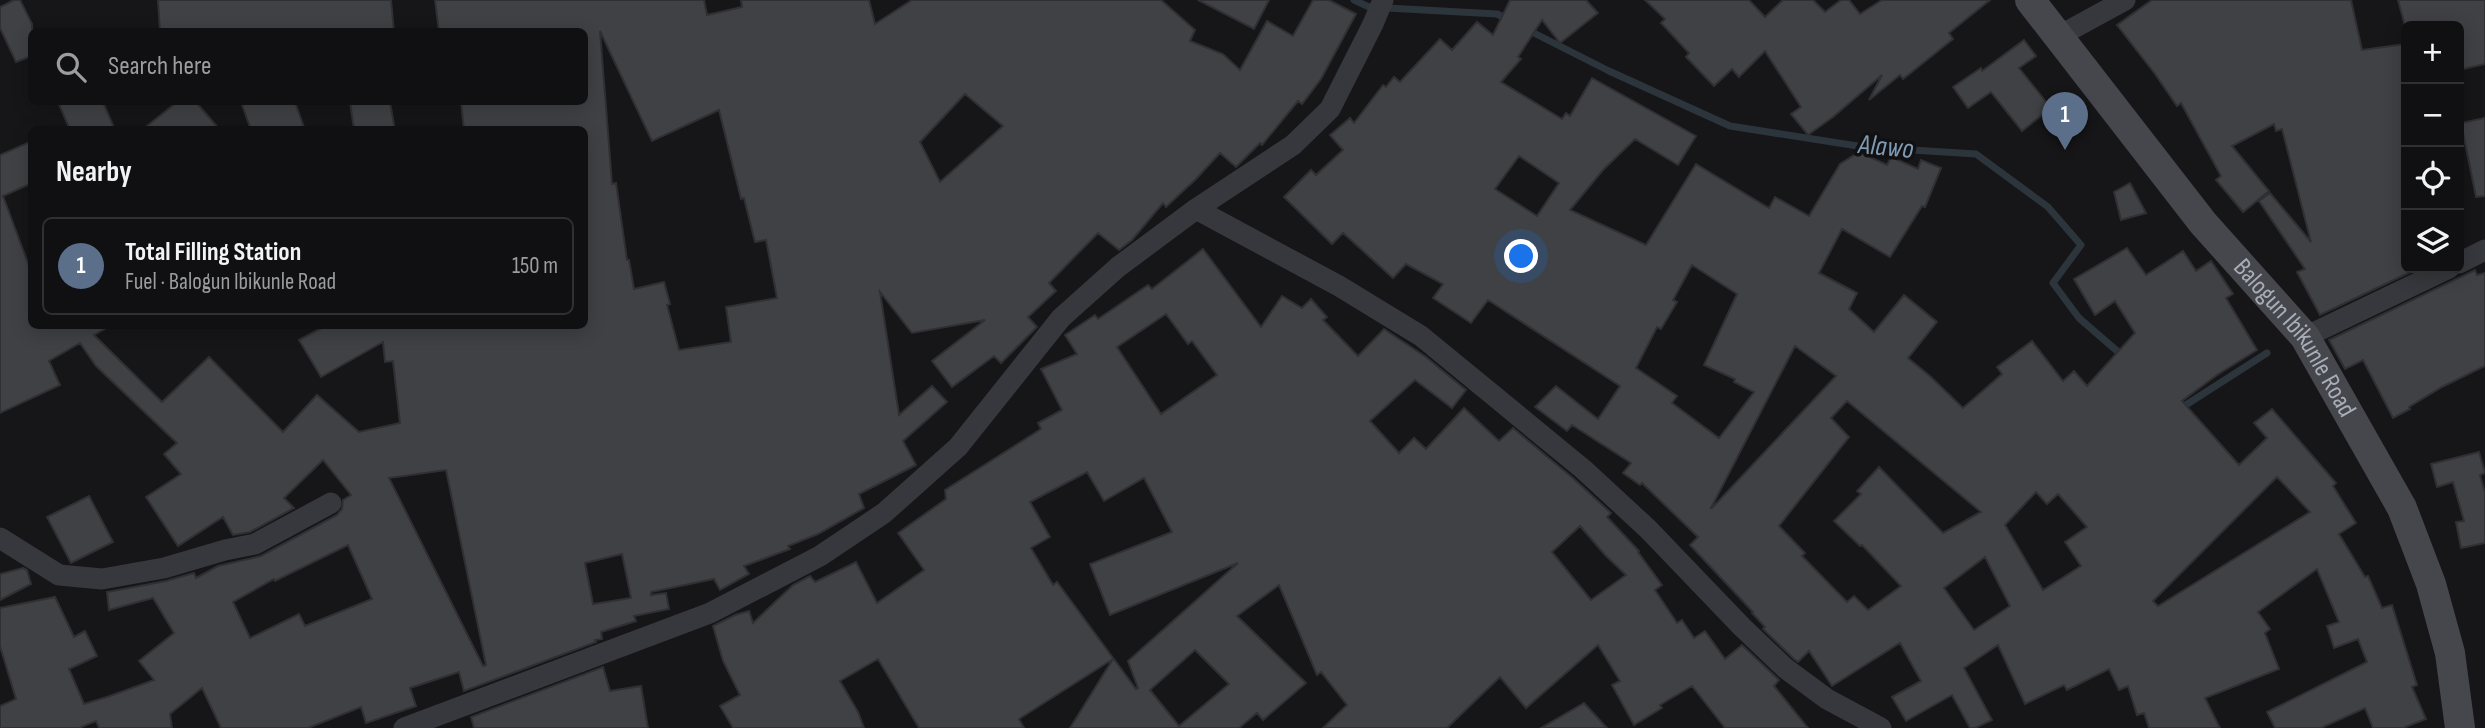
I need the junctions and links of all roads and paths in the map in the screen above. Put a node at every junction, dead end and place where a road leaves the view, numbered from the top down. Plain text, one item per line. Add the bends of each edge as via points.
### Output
1 (1383, 0) edge
2 (2030, 0) edge
3 (2125, 0) edge
4 (2059, 36) junction
5 (1196, 209) junction
6 (2485, 250) edge
7 (2464, 260) edge
8 (2439, 273) edge
9 (2305, 337) junction
10 (331, 503) dead end
11 (0, 538) edge
12 (404, 728) edge
13 (1881, 728) edge
14 (2460, 728) edge

1 - 5 street via 1330,109 1293,145
2 - 4 street, Balogun Ibikunle Road
3 - 4 street
4 - 9 street, Balogun Ibikunle Road via 2203,223
5 - 12 street via 1118,267 1061,318 958,447 884,513 820,556 710,613
5 - 13 street via 1339,286 1420,336 1583,468 1786,668 1827,699
6 - 7 street
8 - 9 street
9 - 14 street, Balogun Ibikunle Road via 2402,508 2447,642
10 - 11 street via 255,544 102,579 59,575

